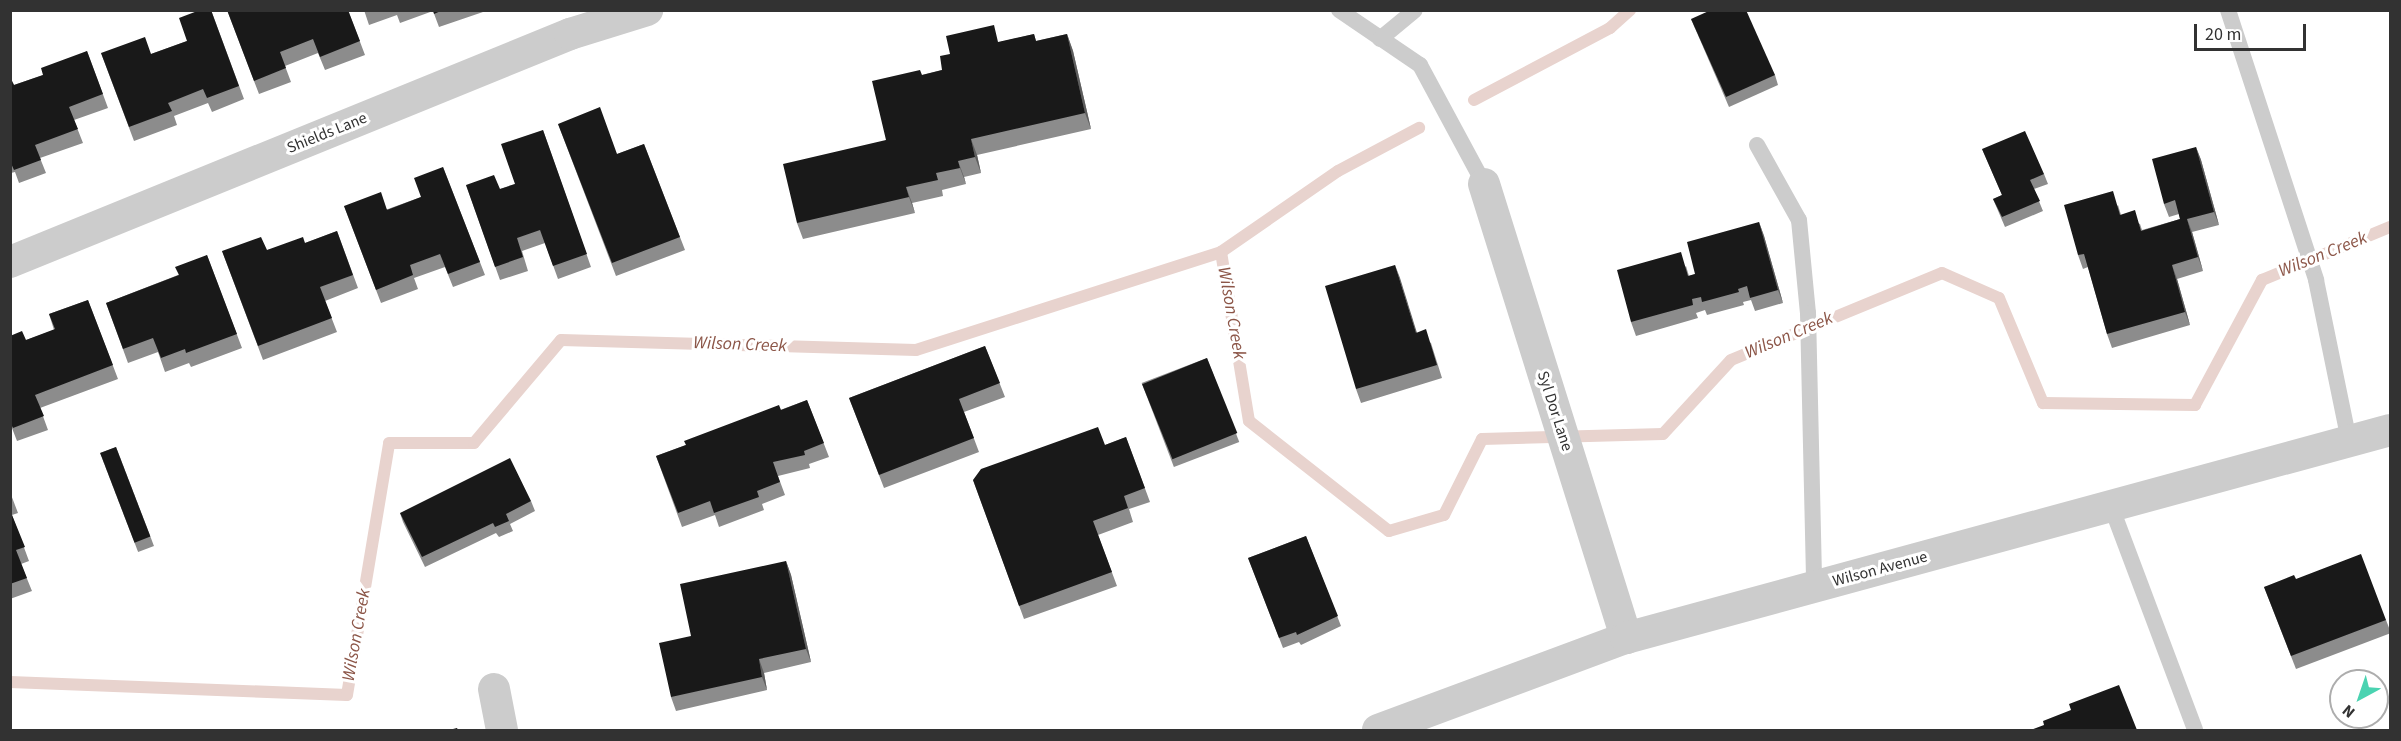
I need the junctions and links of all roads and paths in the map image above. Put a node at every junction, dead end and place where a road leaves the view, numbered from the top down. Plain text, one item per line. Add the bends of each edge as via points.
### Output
1 (647, 10) edge
2 (1338, 10) edge
3 (1415, 10) edge
4 (2228, 10) edge
5 (1380, 39) junction
6 (1757, 145) dead end
7 (1484, 184) joint
8 (10, 262) edge
9 (2391, 430) edge
10 (2349, 441) junction
11 (2111, 506) junction
12 (1814, 587) junction
13 (1626, 638) junction
14 (494, 689) dead end
15 (502, 730) edge
16 (1378, 730) edge
17 (2195, 730) edge

1 - 8 street, Shields Lane via 570,34
2 - 5 lane
3 - 5 lane
4 - 10 lane via 2316,280
5 - 7 lane via 1420,65
6 - 12 lane via 1799,220 1808,313
7 - 13 street, Syl Dor Lane
9 - 10 street, Wilson Avenue
10 - 11 street, Wilson Avenue
11 - 12 street, Wilson Avenue
11 - 17 lane
12 - 13 street, Wilson Avenue
13 - 16 street, Wilson Avenue
14 - 15 street

